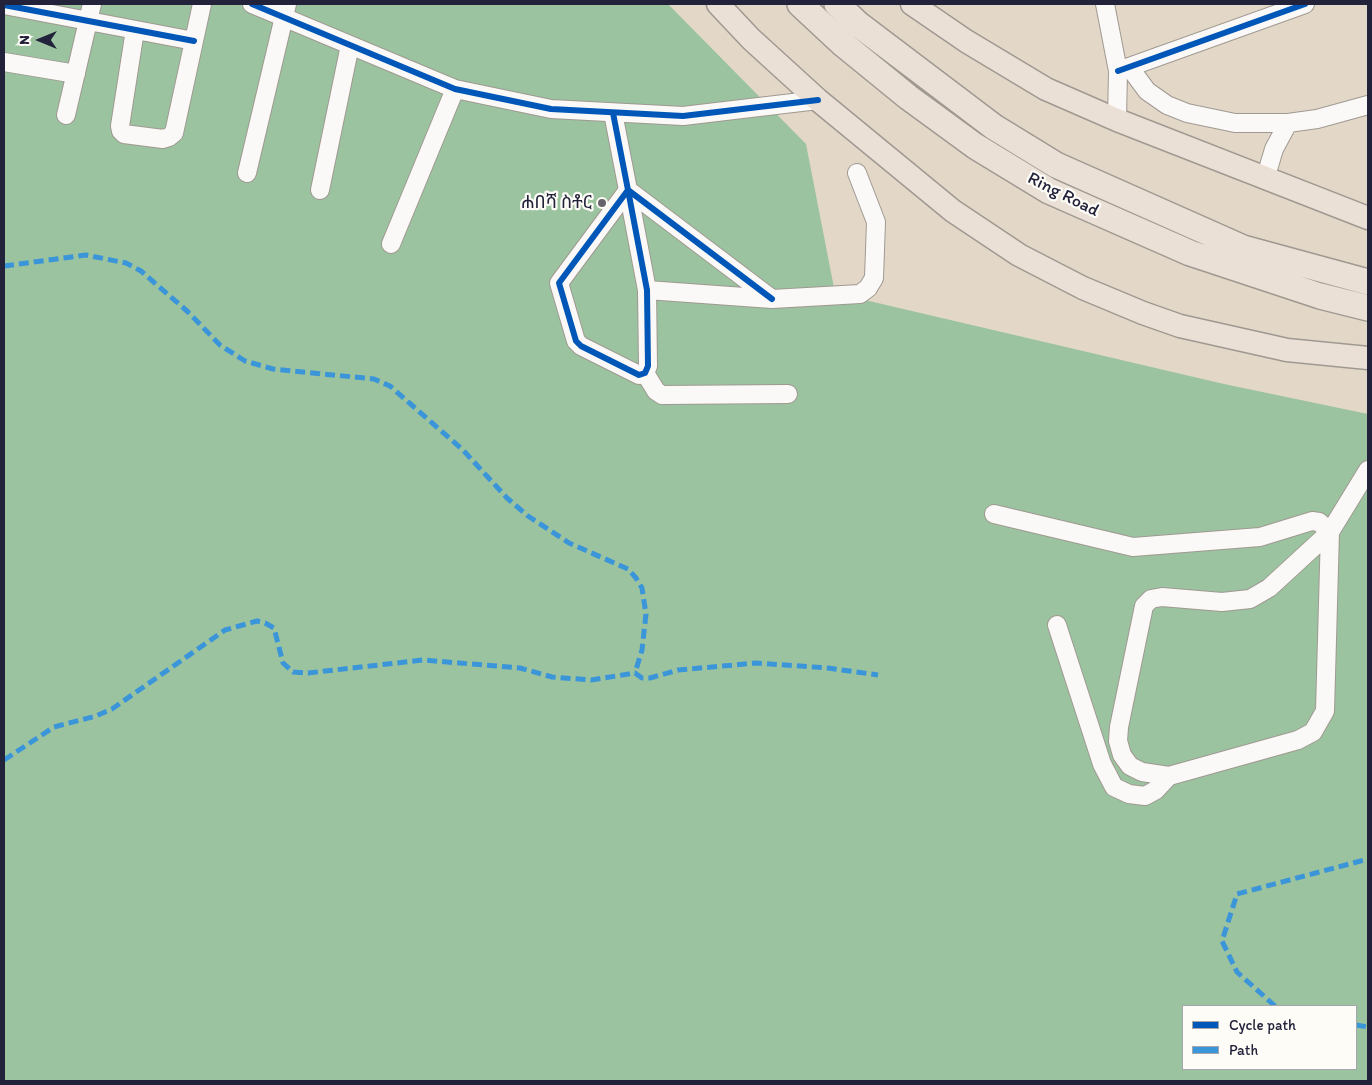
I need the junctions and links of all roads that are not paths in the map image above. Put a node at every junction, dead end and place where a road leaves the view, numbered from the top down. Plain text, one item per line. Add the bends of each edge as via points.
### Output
1 (202, 4) edge
2 (252, 4) edge
3 (718, 4) edge
4 (800, 4) edge
5 (837, 4) edge
6 (912, 4) edge
7 (1105, 4) edge
8 (1305, 4) edge
9 (4, 5) edge
10 (286, 10) edge
11 (90, 12) edge
12 (135, 30) junction
13 (194, 41) junction
14 (350, 45) junction
15 (4, 62) edge
16 (1124, 69) junction
17 (76, 74) junction
18 (455, 89) junction
19 (818, 100) junction
20 (1368, 105) edge
21 (613, 113) junction
22 (66, 115) dead end
23 (1117, 120) junction
24 (1288, 123) junction
25 (247, 173) dead end
26 (857, 173) dead end
27 (1266, 176) junction
28 (320, 190) dead end
29 (628, 190) junction
30 (1368, 218) edge
31 (391, 244) dead end
32 (1368, 282) edge
33 (647, 290) junction
34 (772, 299) junction
35 (1368, 308) edge
36 (1368, 358) edge
37 (645, 373) junction
38 (788, 394) dead end
39 (1368, 470) edge
40 (994, 514) dead end
41 (1330, 532) junction
42 (1056, 625) dead end
43 (1169, 776) junction

1 - 13 street
2 - 10 street
3 - 19 main road
4 - 35 highway, Ring Road via 842,44 908,98 975,146 1049,191 1190,253 1320,296
5 - 32 highway, Ring Road via 858,24 994,127 1056,165 1243,248
6 - 23 main road via 966,42 1046,89
7 - 16 street
8 - 16 street
9 - 11 street
10 - 14 street
10 - 25 street
11 - 12 street
11 - 17 street
12 - 13 street
12 - 13 street via 120,126 124,134 163,139 174,133
14 - 18 street
14 - 28 street
15 - 17 street
16 - 23 street
16 - 24 street via 1167,105 1187,113 1235,123
17 - 22 street
18 - 21 street via 551,109
18 - 31 street
19 - 21 street via 683,116
19 - 36 main road via 953,211 1019,255 1083,288 1143,314 1205,332 1287,350
20 - 24 street via 1318,119
21 - 29 street
23 - 27 main road
24 - 27 street via 1274,149
26 - 34 street via 876,222 874,278 868,288 860,294
27 - 30 main road
29 - 33 street
29 - 34 street
29 - 37 street via 559,283 576,341 639,375
33 - 34 street
33 - 37 street via 648,366
37 - 38 street via 662,395
39 - 41 street
40 - 41 street via 1133,547 1260,537 1312,521 1319,522
41 - 43 street via 1326,711 1322,718 1312,732 1298,740
41 - 43 street via 1269,588 1250,599 1222,602 1162,597 1151,599 1144,606 1118,741 1130,766 1142,772
42 - 43 street via 1102,764 1114,787 1129,794 1145,796

